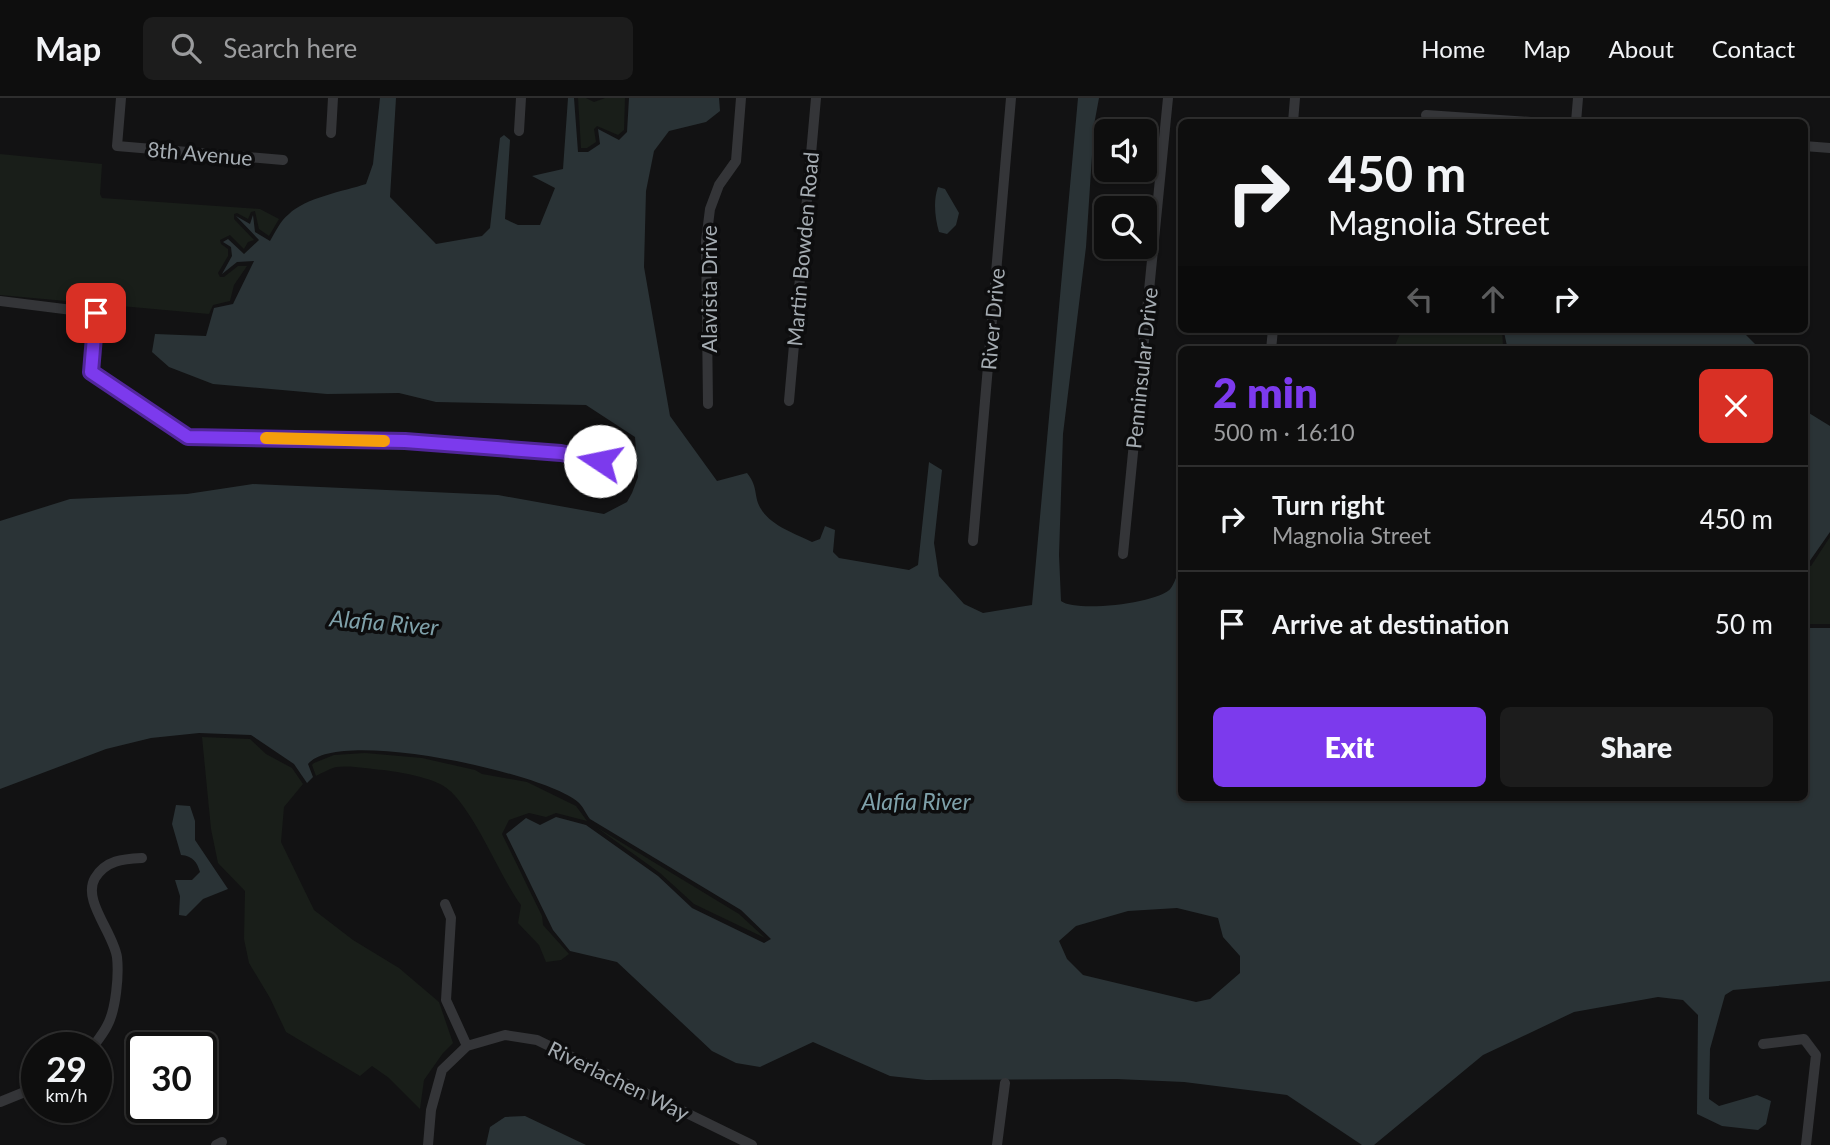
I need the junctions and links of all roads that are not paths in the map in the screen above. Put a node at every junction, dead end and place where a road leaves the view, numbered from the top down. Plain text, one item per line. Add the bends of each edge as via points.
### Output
1 (121, 98) edge
2 (333, 98) edge
3 (521, 98) edge
4 (741, 98) edge
5 (816, 98) edge
6 (1011, 98) edge
7 (1168, 98) edge
8 (1296, 98) edge
9 (1578, 98) edge
10 (1426, 115) dead end
11 (1293, 119) edge
12 (1486, 119) edge
13 (1576, 119) edge
14 (519, 131) dead end
15 (331, 133) dead end
16 (1808, 146) edge
17 (1830, 148) edge
18 (283, 160) dead end
19 (0, 301) edge
20 (789, 401) dead end
21 (708, 404) dead end
22 (600, 461) dead end
23 (973, 541) dead end
24 (1123, 554) dead end
25 (142, 858) dead end
26 (445, 904) dead end
27 (103, 1032) edge
28 (1763, 1044) dead end
29 (467, 1046) junction
30 (1005, 1083) dead end
31 (21, 1093) edge
32 (0, 1102) edge
33 (428, 1145) edge
34 (752, 1145) edge
35 (997, 1145) edge
36 (1806, 1145) edge

1 - 18 street, 8th Avenue via 117,146
2 - 15 street
3 - 14 street
4 - 21 street, Alavista Drive via 736,161 719,184 707,230
5 - 20 street, Martin Bowden Road
6 - 23 street, River Drive
7 - 24 street, Penninsular Drive
8 - 11 street
9 - 13 street
10 - 12 street
16 - 17 street
19 - 22 street via 96,313 91,372 188,437 405,441 561,453
25 - 27 street via 120,859 102,867 91,885 92,900 113,939 117,958 118,982
26 - 29 street via 451,918 446,1000
28 - 36 street via 1804,1039 1815,1055
29 - 33 street, Riverlachen Way via 442,1070
29 - 34 street, Riverlachen Way via 505,1035 537,1040
30 - 35 street
31 - 32 street

